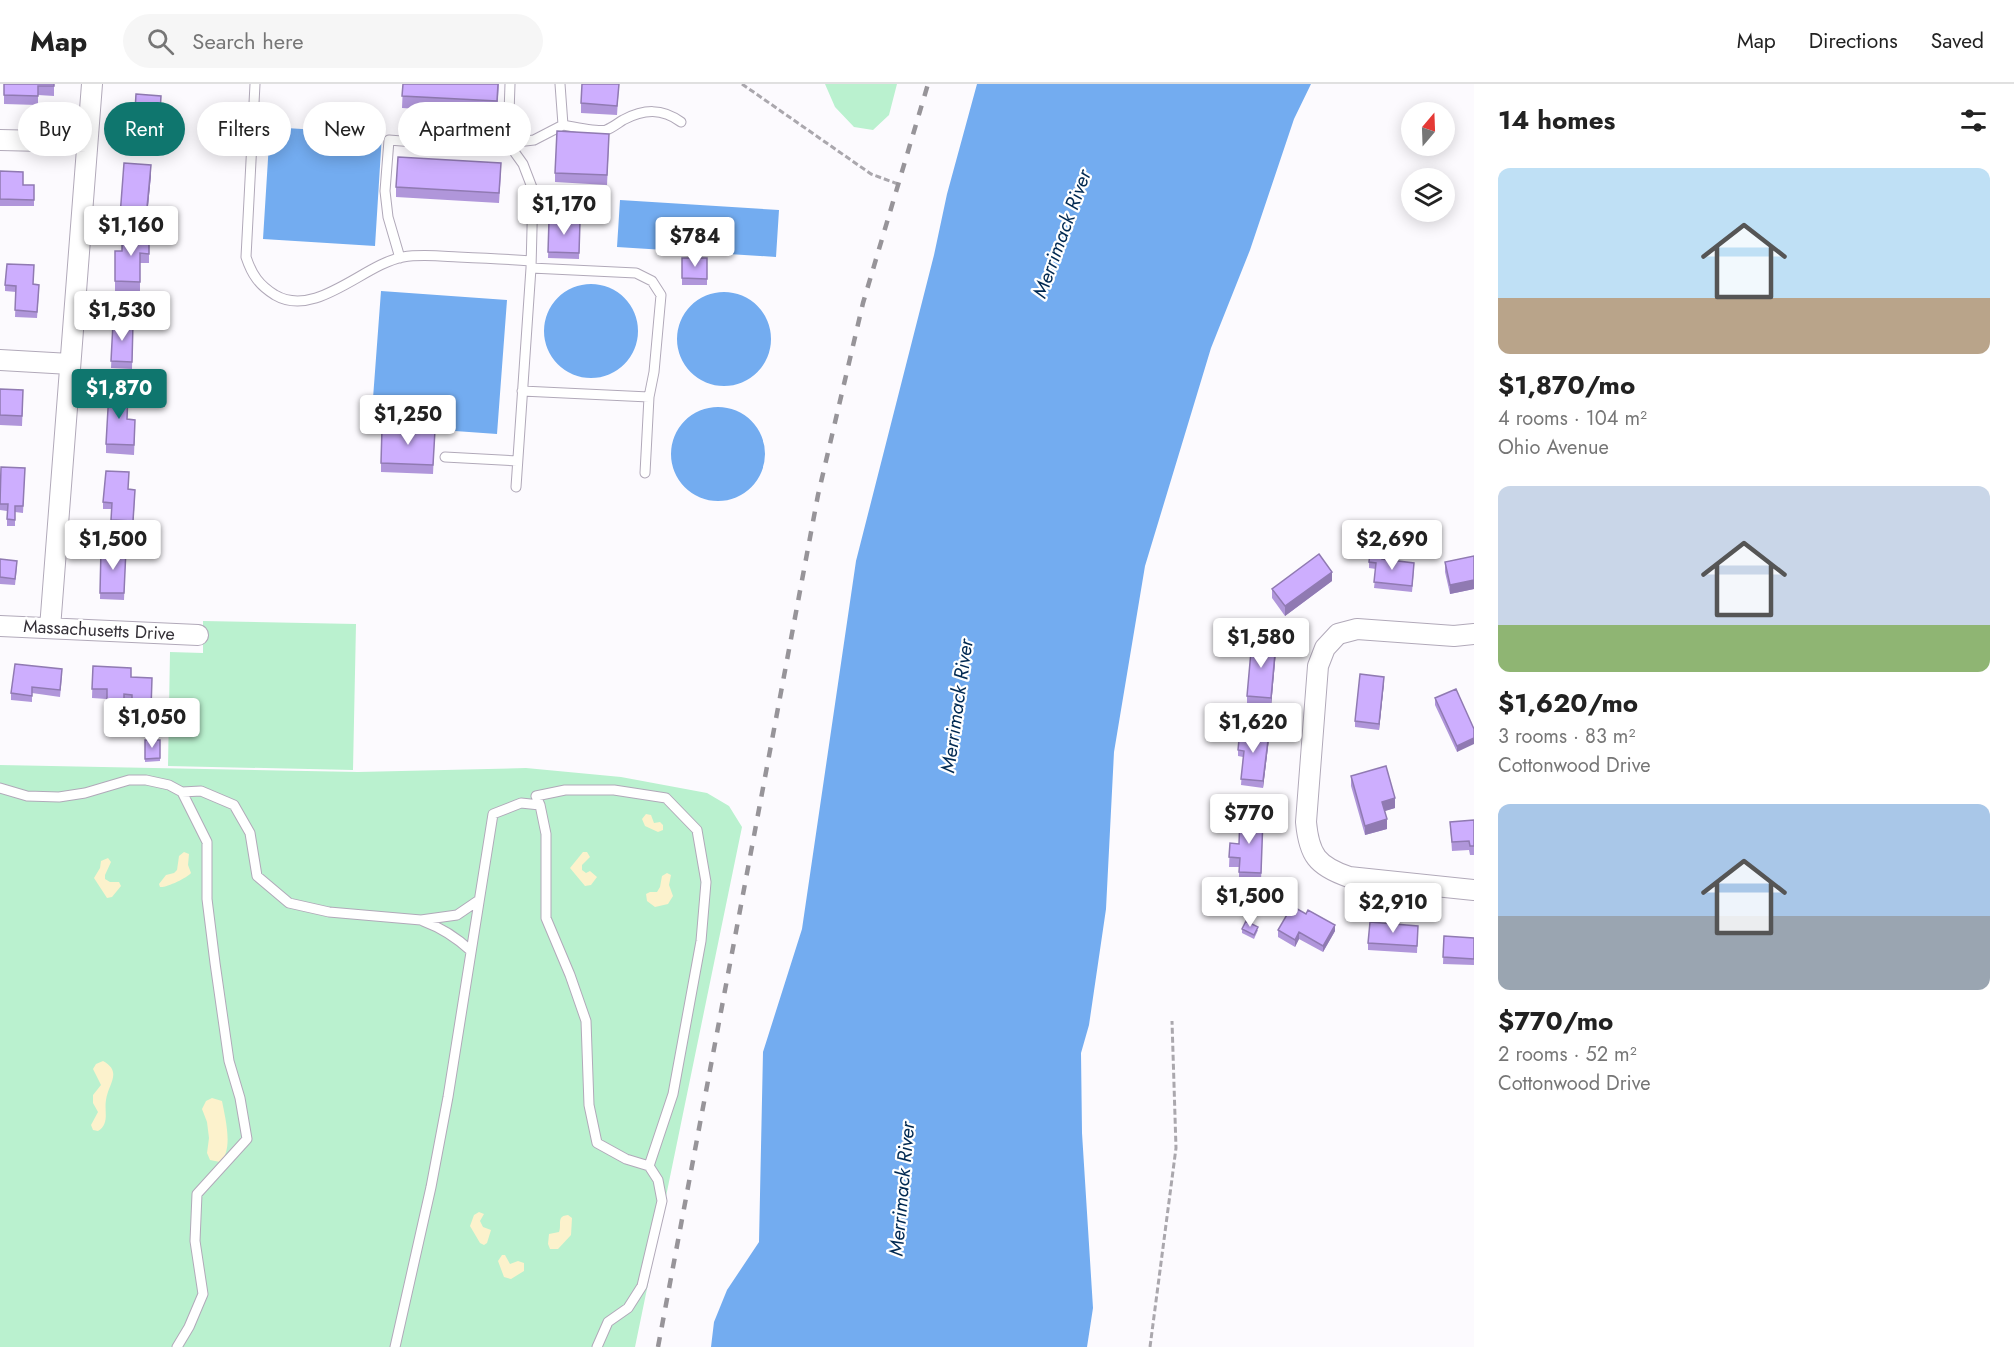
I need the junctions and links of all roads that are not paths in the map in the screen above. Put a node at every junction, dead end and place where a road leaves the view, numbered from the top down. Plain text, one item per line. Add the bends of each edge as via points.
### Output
1 (92, 84) edge
2 (255, 84) edge
3 (510, 84) edge
4 (560, 84) edge
5 (90, 102) edge
6 (509, 102) edge
7 (681, 122) dead end
8 (563, 125) junction
9 (0, 140) edge
10 (18, 140) edge
11 (531, 140) edge
12 (398, 141) edge
13 (86, 156) edge
14 (517, 156) edge
15 (400, 258) junction
16 (531, 265) junction
17 (0, 360) edge
18 (70, 364) junction
19 (522, 392) junction
20 (650, 397) junction
21 (445, 457) dead end
22 (517, 461) junction
23 (645, 473) dead end
24 (516, 487) dead end
25 (0, 626) edge
26 (50, 628) junction
27 (198, 634) dead end
28 (1474, 634) edge
29 (0, 788) edge
30 (182, 792) junction
31 (540, 805) junction
32 (1474, 890) edge
33 (479, 900) junction
34 (421, 920) junction
35 (471, 951) junction
36 (649, 1166) junction
37 (177, 1347) edge
38 (395, 1347) edge
39 (597, 1347) edge

1 - 5 street
2 - 15 lane via 246,257 263,288 280,298 298,301 319,297
3 - 6 lane
4 - 8 lane
7 - 8 lane via 656,110 642,112 606,130
8 - 11 lane
9 - 10 street
12 - 15 lane via 389,140 385,190
13 - 18 street
14 - 16 lane via 533,190
15 - 16 lane via 420,255
16 - 19 lane
16 - 20 lane via 636,273 652,280 661,295
17 - 18 street
18 - 26 street
19 - 20 lane
19 - 22 lane
20 - 23 lane
21 - 22 lane
22 - 24 lane
25 - 26 street, Massachusetts Drive
26 - 27 street, Massachusetts Drive
28 - 32 street via 1357,629 1338,634 1325,648 1318,666 1306,822 1308,841 1316,858 1331,871 1349,877
29 - 30 lane via 27,796 58,796 85,793 129,780 146,780
30 - 34 lane via 201,791 234,805 250,833 257,876 289,903 329,912
30 - 37 lane via 207,842 207,899 215,963 229,1061 247,1139 197,1194 195,1241 203,1294
31 - 33 lane via 521,803 493,814
31 - 36 lane via 546,834 546,918 586,1021 590,1105 597,1143
31 - 36 lane via 536,796 565,790 614,790 666,798 697,830 706,882 701,940 672,1094
33 - 34 lane via 457,915
33 - 35 lane
34 - 35 lane via 459,939
35 - 38 lane via 431,1187
36 - 39 lane via 658,1180 662,1201 642,1286 628,1308 608,1322

